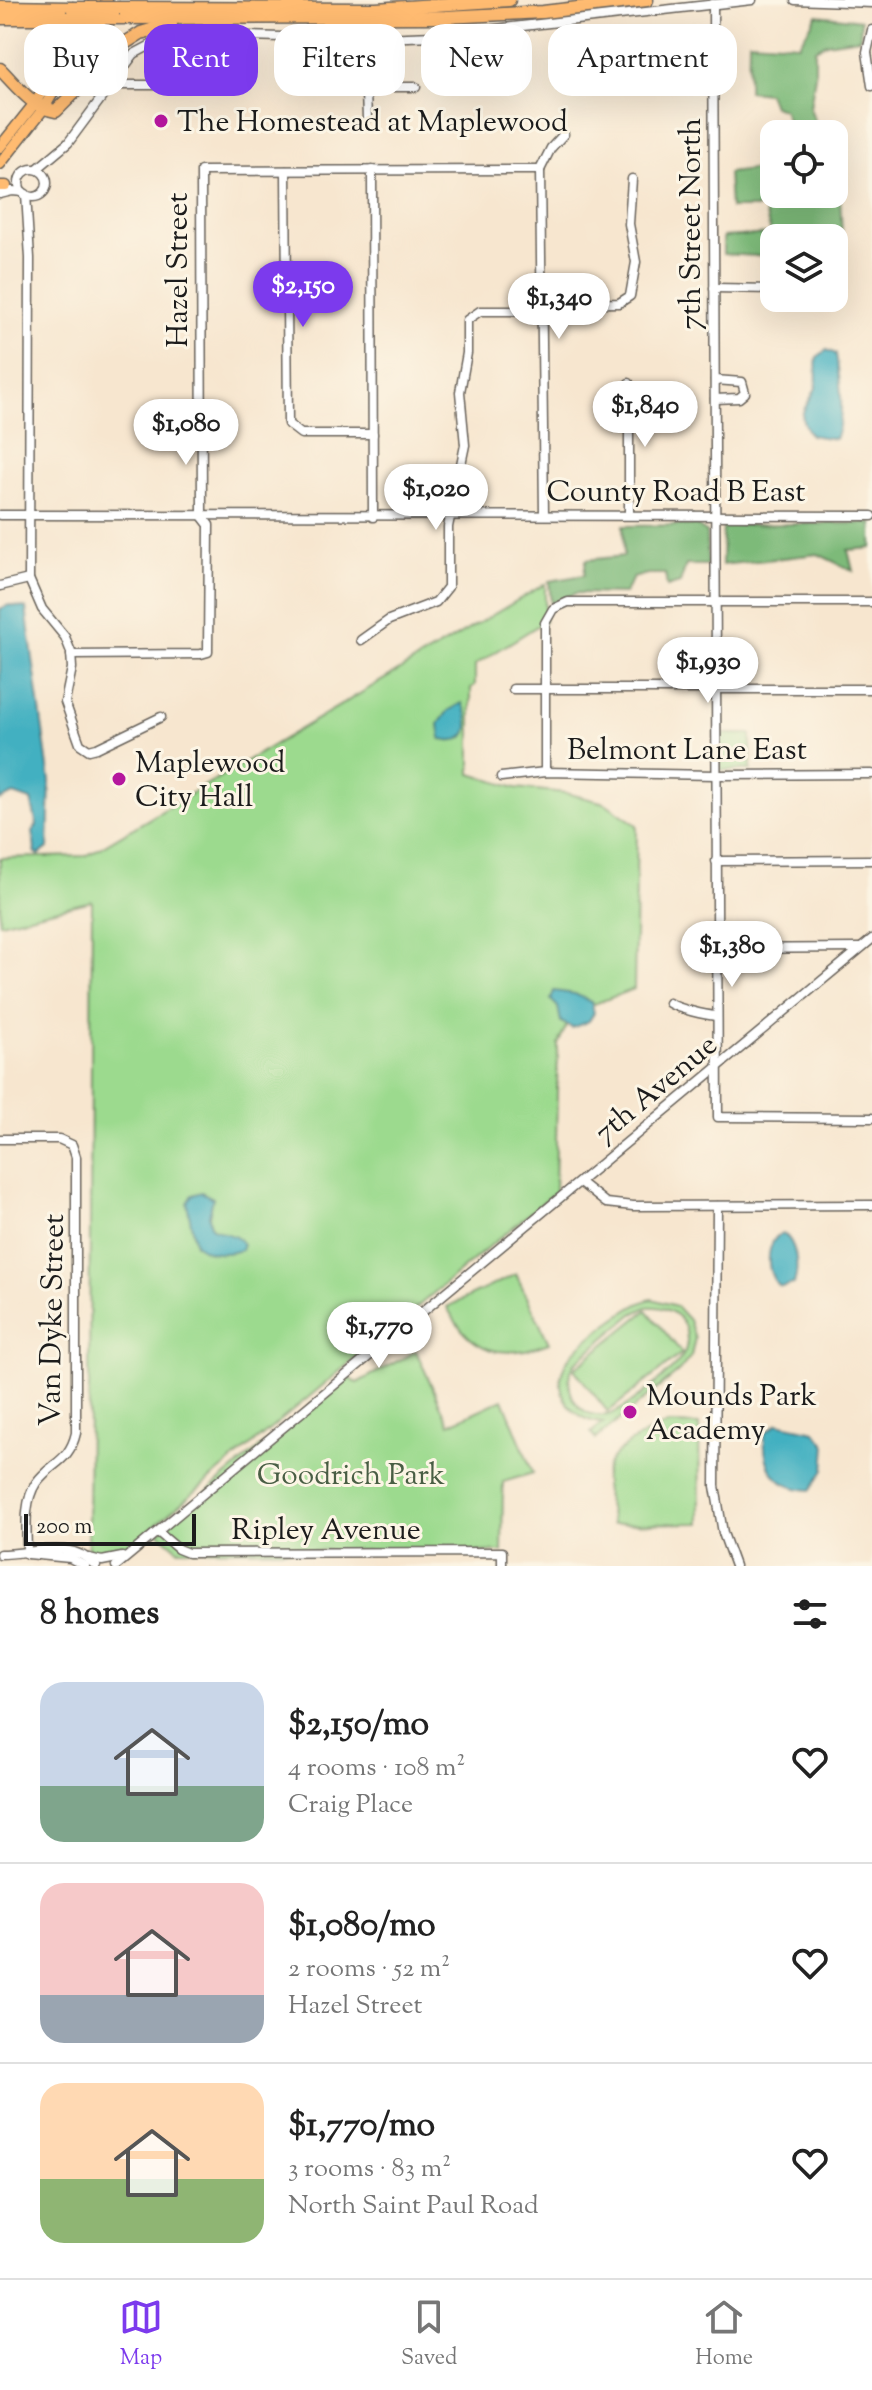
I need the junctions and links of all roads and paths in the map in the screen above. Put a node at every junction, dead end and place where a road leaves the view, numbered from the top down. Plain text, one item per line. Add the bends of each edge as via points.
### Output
1 (95, 0) edge
2 (107, 0) edge
3 (256, 0) edge
4 (509, 0) edge
5 (647, 0) edge
6 (752, 0) edge
7 (795, 0) edge
8 (872, 3) edge
9 (713, 4) junction
10 (0, 7) edge
11 (288, 8) junction
12 (69, 13) junction
13 (117, 13) junction
14 (0, 18) edge
15 (217, 19) junction
16 (872, 30) edge
17 (274, 37) edge
18 (405, 37) edge
19 (128, 62) edge
20 (0, 69) edge
21 (872, 86) edge
22 (405, 87) edge
23 (416, 87) dead end
24 (102, 96) edge
25 (366, 96) edge
26 (40, 106) junction
27 (367, 118) dead end
28 (564, 134) dead end
29 (0, 147) edge
30 (0, 164) edge
31 (372, 170) junction
32 (540, 170) junction
33 (286, 171) junction
34 (41, 172) junction
35 (21, 177) junction
36 (632, 179) dead end
37 (1, 189) edge
38 (25, 193) junction
39 (36, 196) junction
40 (29, 214) junction
41 (714, 288) junction
42 (760, 289) edge
43 (543, 307) junction
44 (715, 380) junction
45 (629, 383) dead end
46 (715, 399) junction
47 (373, 434) junction
48 (0, 515) edge
49 (30, 515) junction
50 (544, 515) junction
51 (629, 515) junction
52 (202, 516) junction
53 (449, 516) junction
54 (716, 516) junction
55 (872, 516) edge
56 (373, 517) junction
57 (29, 579) junction
58 (0, 586) edge
59 (872, 602) edge
60 (716, 604) junction
61 (361, 640) dead end
62 (71, 655) junction
63 (513, 689) dead end
64 (716, 689) junction
65 (872, 689) edge
66 (545, 690) junction
67 (161, 717) dead end
68 (545, 772) junction
69 (872, 774) edge
70 (716, 775) junction
71 (501, 777) dead end
72 (872, 860) edge
73 (716, 861) junction
74 (872, 939) edge
75 (861, 948) junction
76 (716, 949) junction
77 (669, 1003) dead end
78 (716, 1016) junction
79 (717, 1066) junction
80 (872, 1118) edge
81 (0, 1139) edge
82 (581, 1183) junction
83 (872, 1205) edge
84 (717, 1206) junction
85 (158, 1532) junction
86 (0, 1554) edge
87 (27, 1554) junction
88 (130, 1554) junction
89 (201, 1554) junction
90 (87, 1562) edge
91 (96, 1566) edge
92 (116, 1566) edge
93 (201, 1566) edge
94 (502, 1566) edge
95 (735, 1566) edge

1 - 26 main road
2 - 26 main road
3 - 11 highway
4 - 11 highway via 400,8
5 - 15 highway via 479,16
6 - 9 street
7 - 8 street
9 - 18 street
9 - 41 street, 7th Street North
10 - 12 highway
11 - 13 highway
12 - 13 highway, bridge
12 - 14 highway
13 - 15 highway
15 - 26 highway via 141,33 112,53 61,109
16 - 21 street via 867,52
17 - 19 street via 173,37 152,43
20 - 26 highway
22 - 23 street
24 - 34 street
25 - 27 street
26 - 29 main road
26 - 30 main road
28 - 32 street
31 - 32 street
31 - 33 street
31 - 47 street
32 - 43 street
33 - 47 street via 288,424 301,434
33 - 52 street, Hazel Street via 201,171
34 - 35 street via 26,171
34 - 39 street via 46,188
35 - 37 street
35 - 38 street
36 - 43 street via 628,216 636,262 626,300
37 - 38 street
38 - 39 street
38 - 40 street
39 - 40 street
40 - 49 street
41 - 42 street
41 - 44 street, 7th Street North
43 - 50 street
43 - 53 street via 480,311 466,324 460,392 464,458
44 - 46 street, 7th Street North
44 - 46 street via 742,382 745,393
45 - 51 street
46 - 54 street, 7th Street North
47 - 56 street
48 - 49 street, County Road B East
49 - 52 street, County Road B East
49 - 57 street
50 - 51 street, County Road B East
50 - 53 street, County Road B East
51 - 54 street, County Road B East
52 - 56 street, County Road B East
52 - 62 street, Hazel Street via 209,525 208,652
53 - 56 street, County Road B East
53 - 61 street via 445,593
54 - 55 street, County Road B East
54 - 60 street, 7th Street North
57 - 58 street
57 - 62 street
59 - 60 street
60 - 64 street, 7th Street North
60 - 66 street via 568,602 553,609 545,623
62 - 67 street via 65,702 84,748 97,748
63 - 66 street
64 - 65 street
64 - 66 street
64 - 70 street, 7th Street North
66 - 68 street
68 - 70 street, Belmont Lane East
68 - 71 street, Belmont Lane East
69 - 70 street, Belmont Lane East
70 - 73 street, 7th Street North
72 - 73 street
73 - 76 street, 7th Street North
74 - 75 street, 7th Avenue
75 - 76 street
75 - 79 street, 7th Avenue
76 - 78 street, 7th Street North
77 - 78 street
78 - 79 street, 7th Street North
79 - 80 street, 7th Street North via 718,1117
79 - 82 street, 7th Avenue
81 - 87 street, Van Dyke Street via 62,1139 72,1145 76,1157 76,1433 67,1455 41,1477 30,1496
82 - 84 street via 606,1203
82 - 85 street, 7th Avenue
83 - 84 street
84 - 95 street via 715,1486
85 - 88 street, 7th Avenue
85 - 89 street, Ripley Avenue via 178,1549
86 - 87 street
87 - 90 street via 68,1550 81,1552
88 - 90 street
88 - 92 street, 7th Avenue
89 - 93 street
89 - 94 street, Ripley Avenue via 502,1552
90 - 91 street

